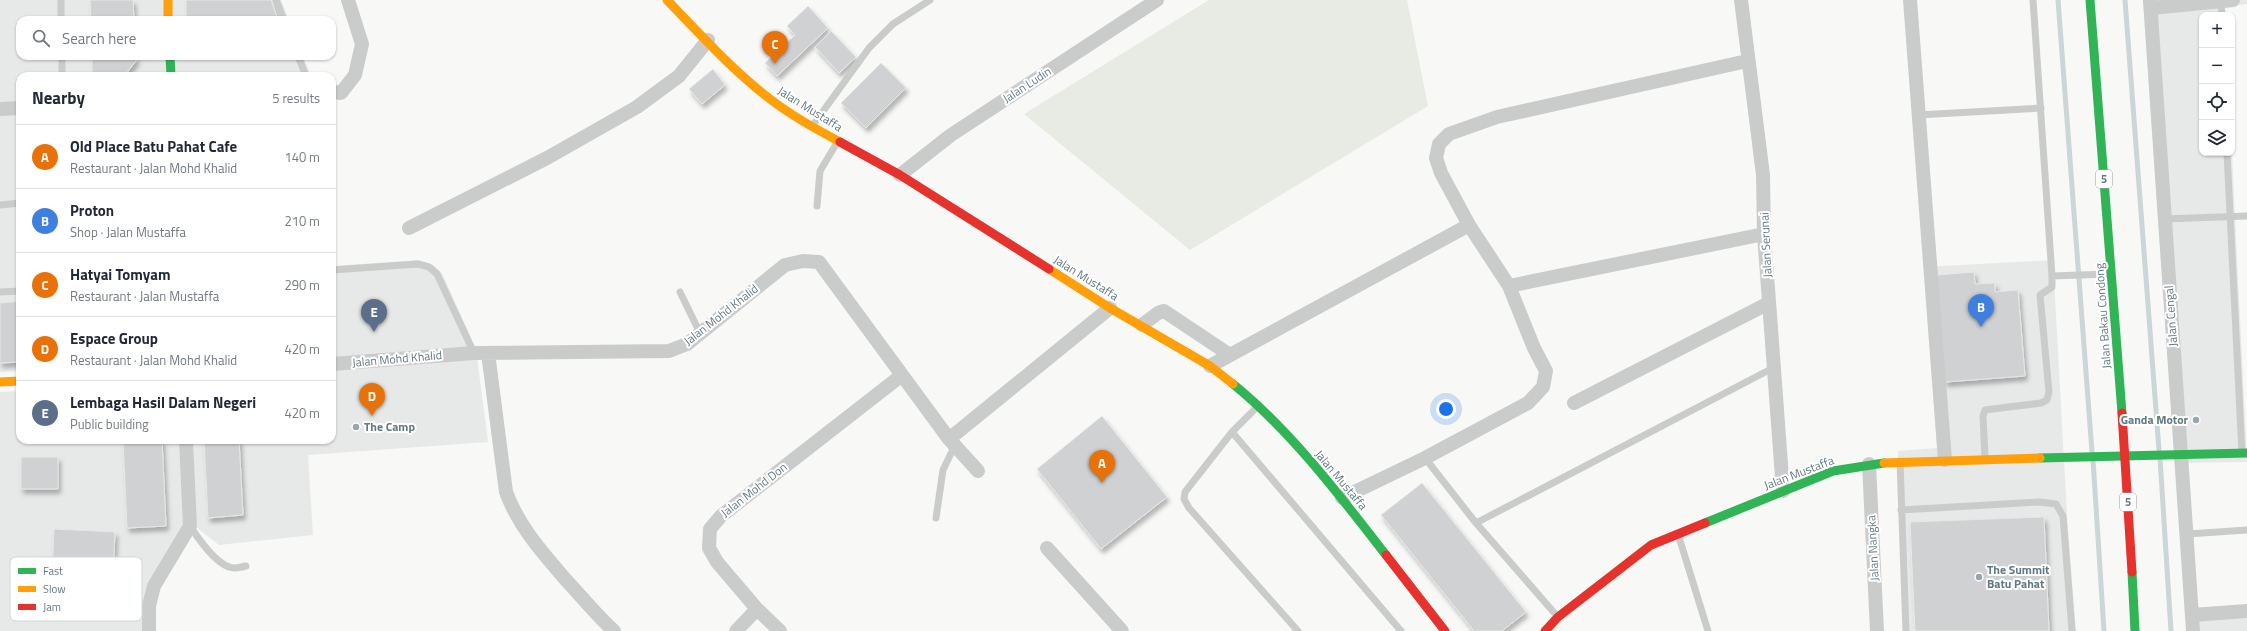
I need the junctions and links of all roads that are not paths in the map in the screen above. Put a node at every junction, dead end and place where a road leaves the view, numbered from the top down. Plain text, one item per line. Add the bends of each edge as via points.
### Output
1 (60, 0) edge
2 (168, 0) edge
3 (276, 0) edge
4 (348, 0) edge
5 (667, 0) edge
6 (930, 0) edge
7 (1157, 0) edge
8 (1741, 0) edge
9 (1910, 0) edge
10 (2033, 0) edge
11 (2090, 0) edge
12 (2150, 4) edge
13 (2224, 4) edge
14 (61, 16) edge
15 (168, 16) edge
16 (282, 16) edge
17 (708, 40) junction
18 (62, 60) edge
19 (170, 60) edge
20 (300, 60) edge
21 (1748, 61) junction
22 (62, 72) edge
23 (171, 72) edge
24 (304, 72) edge
25 (336, 92) edge
26 (16, 108) edge
27 (2041, 108) junction
28 (0, 109) edge
29 (1918, 115) junction
30 (812, 127) junction
31 (838, 141) junction
32 (2227, 156) edge
33 (900, 175) junction
34 (16, 203) edge
35 (0, 205) edge
36 (816, 206) dead end
37 (2247, 216) edge
38 (2230, 218) junction
39 (2164, 219) junction
40 (1469, 225) junction
41 (409, 228) dead end
42 (1764, 234) junction
43 (336, 270) edge
44 (2111, 274) junction
45 (2052, 276) junction
46 (1509, 286) junction
47 (16, 290) edge
48 (0, 292) edge
49 (680, 292) dead end
50 (1769, 303) junction
51 (1110, 308) junction
52 (1142, 326) junction
53 (700, 333) junction
54 (474, 353) junction
55 (488, 353) junction
56 (1230, 355) junction
57 (336, 364) edge
58 (1210, 366) junction
59 (1773, 368) junction
60 (902, 375) junction
61 (16, 381) edge
62 (0, 382) edge
63 (1574, 403) dead end
64 (1259, 405) junction
65 (1232, 432) junction
66 (952, 442) junction
67 (186, 444) edge
68 (2245, 453) edge
69 (2174, 454) junction
70 (2125, 455) junction
71 (1425, 458) junction
72 (1985, 459) junction
73 (1945, 460) junction
74 (1900, 461) junction
75 (1869, 464) junction
76 (978, 471) dead end
77 (1783, 491) junction
78 (1342, 498) junction
79 (1901, 510) junction
80 (936, 518) dead end
81 (1476, 523) junction
82 (190, 526) junction
83 (2247, 530) edge
84 (1678, 534) junction
85 (2188, 534) junction
86 (1047, 548) dead end
87 (246, 566) dead end
88 (757, 609) junction
89 (2247, 611) edge
90 (2192, 615) junction
91 (1558, 617) junction
92 (149, 631) edge
93 (614, 631) edge
94 (736, 631) edge
95 (780, 631) edge
96 (1122, 631) edge
97 (1298, 631) edge
98 (1401, 631) edge
99 (1445, 631) edge
100 (1545, 631) edge
101 (1708, 631) edge
102 (1877, 631) edge
103 (1906, 631) edge
104 (2072, 631) edge
105 (2135, 631) edge
106 (2193, 631) edge

1 - 14 lane
2 - 15 street
3 - 16 lane
4 - 25 street via 362,44 356,75 341,93
5 - 17 street, Jalan Mustaffa
6 - 30 lane via 893,24 869,48
7 - 33 street, Jalan Ludin via 951,135
8 - 21 street, Jalan Serunai
9 - 29 street
10 - 27 lane
11 - 44 street, Jalan Bakau Condong / 5
12 - 13 street
12 - 39 street, Jalan Cengal
17 - 30 street, Jalan Mustaffa via 741,75 771,100
17 - 41 street via 679,76 637,107 547,158
18 - 22 lane
19 - 23 street
20 - 24 lane
21 - 40 street via 1497,117 1449,134 1439,144 1436,158
21 - 42 street, Jalan Serunai via 1763,175
26 - 28 street
27 - 29 lane
27 - 45 lane
29 - 73 street
30 - 31 street, Jalan Mustaffa
31 - 33 street, Jalan Mustaffa
31 - 36 lane via 820,171
32 - 38 lane
33 - 51 street, Jalan Mustaffa
34 - 35 lane
37 - 38 lane
38 - 39 lane
38 - 68 lane
39 - 69 street, Jalan Cengal
40 - 46 street
40 - 56 street
42 - 46 street
42 - 50 street, Jalan Serunai
43 - 54 lane via 418,264 429,267 437,274
44 - 45 lane
44 - 70 street, Jalan Bakau Condong / 5
45 - 72 lane via 2052,287 2040,295 2048,400 1985,410
46 - 71 street via 1546,371 1543,387 1528,403
47 - 48 lane
49 - 53 lane
50 - 59 street, Jalan Serunai
50 - 63 street
51 - 52 street, Jalan Mustaffa
51 - 66 street
52 - 56 street via 1164,311
52 - 58 street, Jalan Mustaffa
53 - 55 street, Jalan Mohd Khalid via 687,344 669,351
53 - 60 street, Jalan Mohd Khalid via 784,265 803,261 819,262
54 - 55 street, Jalan Mohd Khalid
54 - 57 street, Jalan Mohd Khalid
55 - 93 street via 506,492 513,509 528,536 600,619
56 - 58 street
58 - 64 street, Jalan Mustaffa
59 - 77 street, Jalan Serunai
59 - 81 lane
60 - 66 street, Jalan Mohd Khalid
60 - 88 street, Jalan Mohd Don via 721,516 710,529 709,548 717,562
61 - 62 street
64 - 65 lane
64 - 78 street, Jalan Mustaffa
65 - 97 lane via 1185,492 1184,499 1189,508
65 - 98 lane
66 - 76 street, Jalan Mohd Khalid
66 - 80 lane via 943,470
67 - 82 street
68 - 69 street, Jalan Mustaffa
69 - 70 street, Jalan Mustaffa
69 - 85 street, Jalan Cengal
70 - 72 street, Jalan Mustaffa
70 - 105 street, Jalan Bakau Condong / 5
71 - 78 street
71 - 81 lane
72 - 73 street, Jalan Mustaffa
73 - 74 street, Jalan Mustaffa
74 - 75 street, Jalan Mustaffa
74 - 79 lane
75 - 77 street, Jalan Mustaffa via 1833,471
75 - 102 street, Jalan Nangka
77 - 84 street, Jalan Mustaffa
78 - 99 street, Jalan Mustaffa
79 - 103 lane
79 - 104 lane via 2040,502 2056,504 2063,516
81 - 91 lane
82 - 87 lane via 199,541 218,561 233,568
82 - 92 street via 154,586 149,606
83 - 85 lane
84 - 91 street, Jalan Mustaffa via 1642,550
84 - 101 lane
85 - 90 street, Jalan Cengal
86 - 96 street
88 - 94 street
88 - 95 street, Jalan Mohd Don
89 - 90 street
90 - 106 street, Jalan Cengal
91 - 100 street, Jalan Mustaffa

